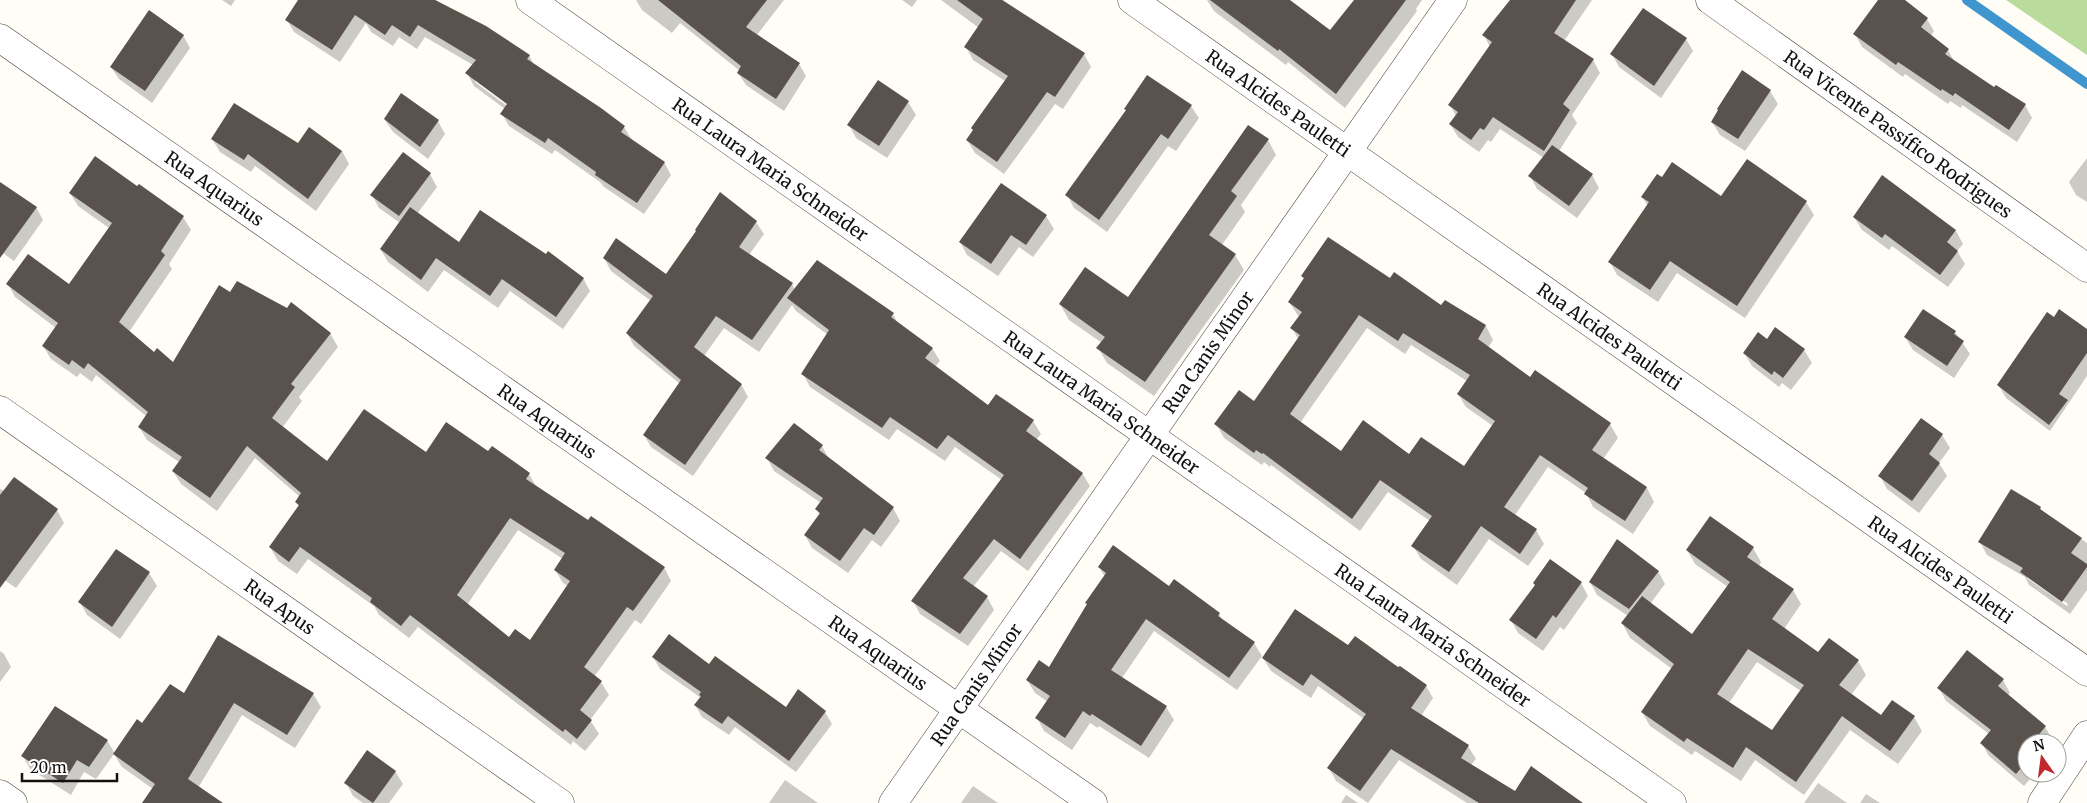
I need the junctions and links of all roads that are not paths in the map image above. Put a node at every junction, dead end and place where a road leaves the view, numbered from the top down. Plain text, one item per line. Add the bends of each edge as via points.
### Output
1 (530, 0) edge
2 (1132, 0) edge
3 (1453, 0) edge
4 (1710, 0) edge
5 (0, 38) edge
6 (1347, 152) junction
7 (2087, 268) edge
8 (0, 410) edge
9 (1150, 436) junction
10 (2087, 672) edge
11 (959, 709) junction
12 (2087, 735) edge
13 (0, 794) edge
14 (13, 803) edge
15 (560, 803) edge
16 (893, 803) edge
17 (1092, 803) edge
18 (1672, 803) edge
19 (2042, 803) edge

1 - 9 street, Rua Laura Maria Schneider
2 - 6 street, Rua Alcides Pauletti
3 - 6 street, Rua Canis Minor
4 - 7 street, Rua Vicente Passífico Rodrigues
5 - 11 street, Rua Aquarius
6 - 9 street, Rua Canis Minor
6 - 10 street, Rua Alcides Pauletti
8 - 15 street, Rua Apus
9 - 11 street, Rua Canis Minor
9 - 18 street, Rua Laura Maria Schneider
11 - 16 street, Rua Canis Minor
11 - 17 street, Rua Aquarius
12 - 19 street
13 - 14 street

